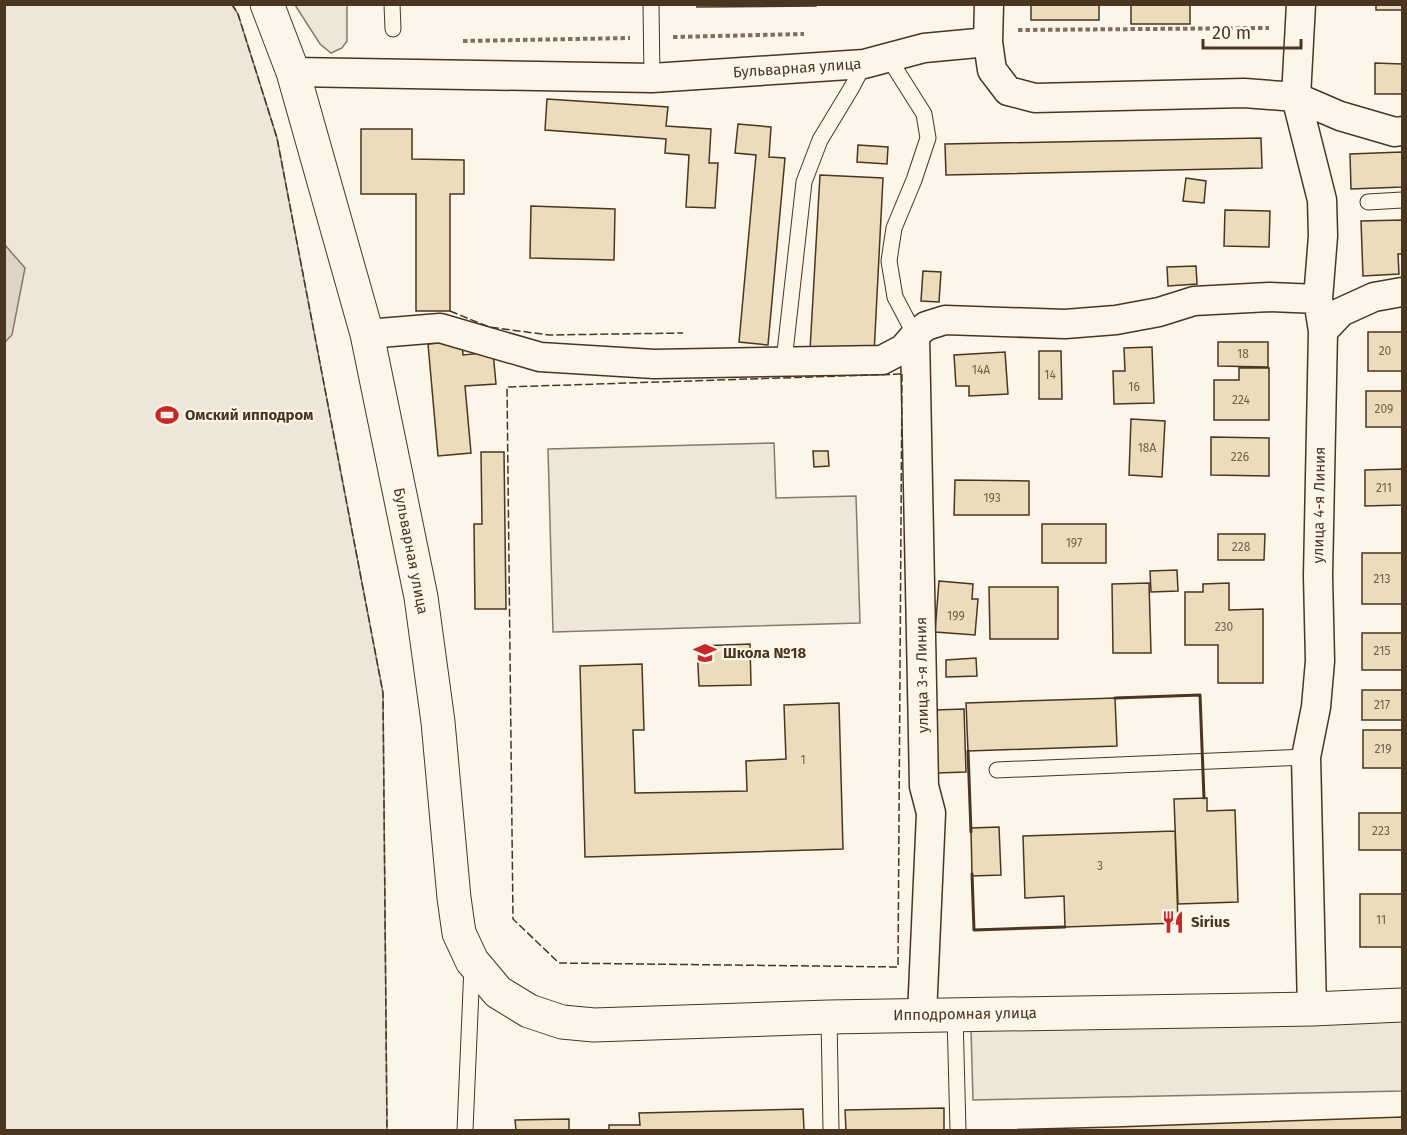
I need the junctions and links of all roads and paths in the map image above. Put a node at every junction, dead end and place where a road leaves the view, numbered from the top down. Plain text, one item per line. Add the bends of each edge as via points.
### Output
1 (267, 4) edge
2 (392, 4) edge
3 (651, 4) edge
4 (989, 4) edge
5 (1300, 5) edge
6 (393, 29) dead end
7 (988, 42) junction
8 (876, 61) junction
9 (293, 72) junction
10 (652, 78) junction
11 (1296, 97) junction
12 (1402, 131) edge
13 (1402, 200) edge
14 (1368, 202) dead end
15 (1402, 292) edge
16 (1318, 299) junction
17 (1323, 331) junction
18 (367, 334) junction
19 (915, 334) junction
20 (784, 361) junction
21 (1306, 757) junction
22 (997, 770) dead end
23 (472, 961) junction
24 (1402, 1005) edge
25 (1312, 1009) junction
26 (529, 1011) joint
27 (922, 1015) junction
28 (955, 1015) junction
29 (829, 1017) junction
30 (465, 1131) edge
31 (831, 1131) edge
32 (958, 1131) edge

1 - 9 main road, Бульварная улица
2 - 6 lane
3 - 10 lane
4 - 7 street
5 - 11 street, улица 4-я Линия
7 - 8 street, Бульварная улица via 924,48
7 - 11 street via 992,70 1008,91 1035,98 1244,93
8 - 10 street, Бульварная улица
8 - 19 lane via 924,114 928,138 894,228 889,261 895,297
8 - 20 lane via 852,87 820,140 804,182
9 - 10 street, Бульварная улица
9 - 18 main road, Бульварная улица
11 - 12 street via 1340,116
11 - 16 street, улица 4-я Линия via 1322,200
13 - 14 lane
15 - 17 street via 1374,297 1341,312
16 - 17 street, улица 4-я Линия
16 - 19 street via 1194,301 1116,320 1065,324 945,320
17 - 21 street, улица 4-я Линия via 1320,662
18 - 20 street via 440,328 552,358 654,364
18 - 23 main road, Бульварная улица via 421,597 438,722 454,898 459,933
19 - 20 street via 903,349 882,360
19 - 27 street, улица 3-я Линия via 924,786 931,813
21 - 22 lane
21 - 25 street, улица 4-я Линия
23 - 26 main road, Бульварная улица via 498,992
23 - 30 lane
24 - 25 main road, Ипподромная улица
25 - 28 main road, Ипподромная улица
26 - 29 main road, Ипподромная улица via 562,1022 594,1025
27 - 28 main road, Ипподромная улица
27 - 29 main road, Ипподромная улица
28 - 32 lane
29 - 31 lane

